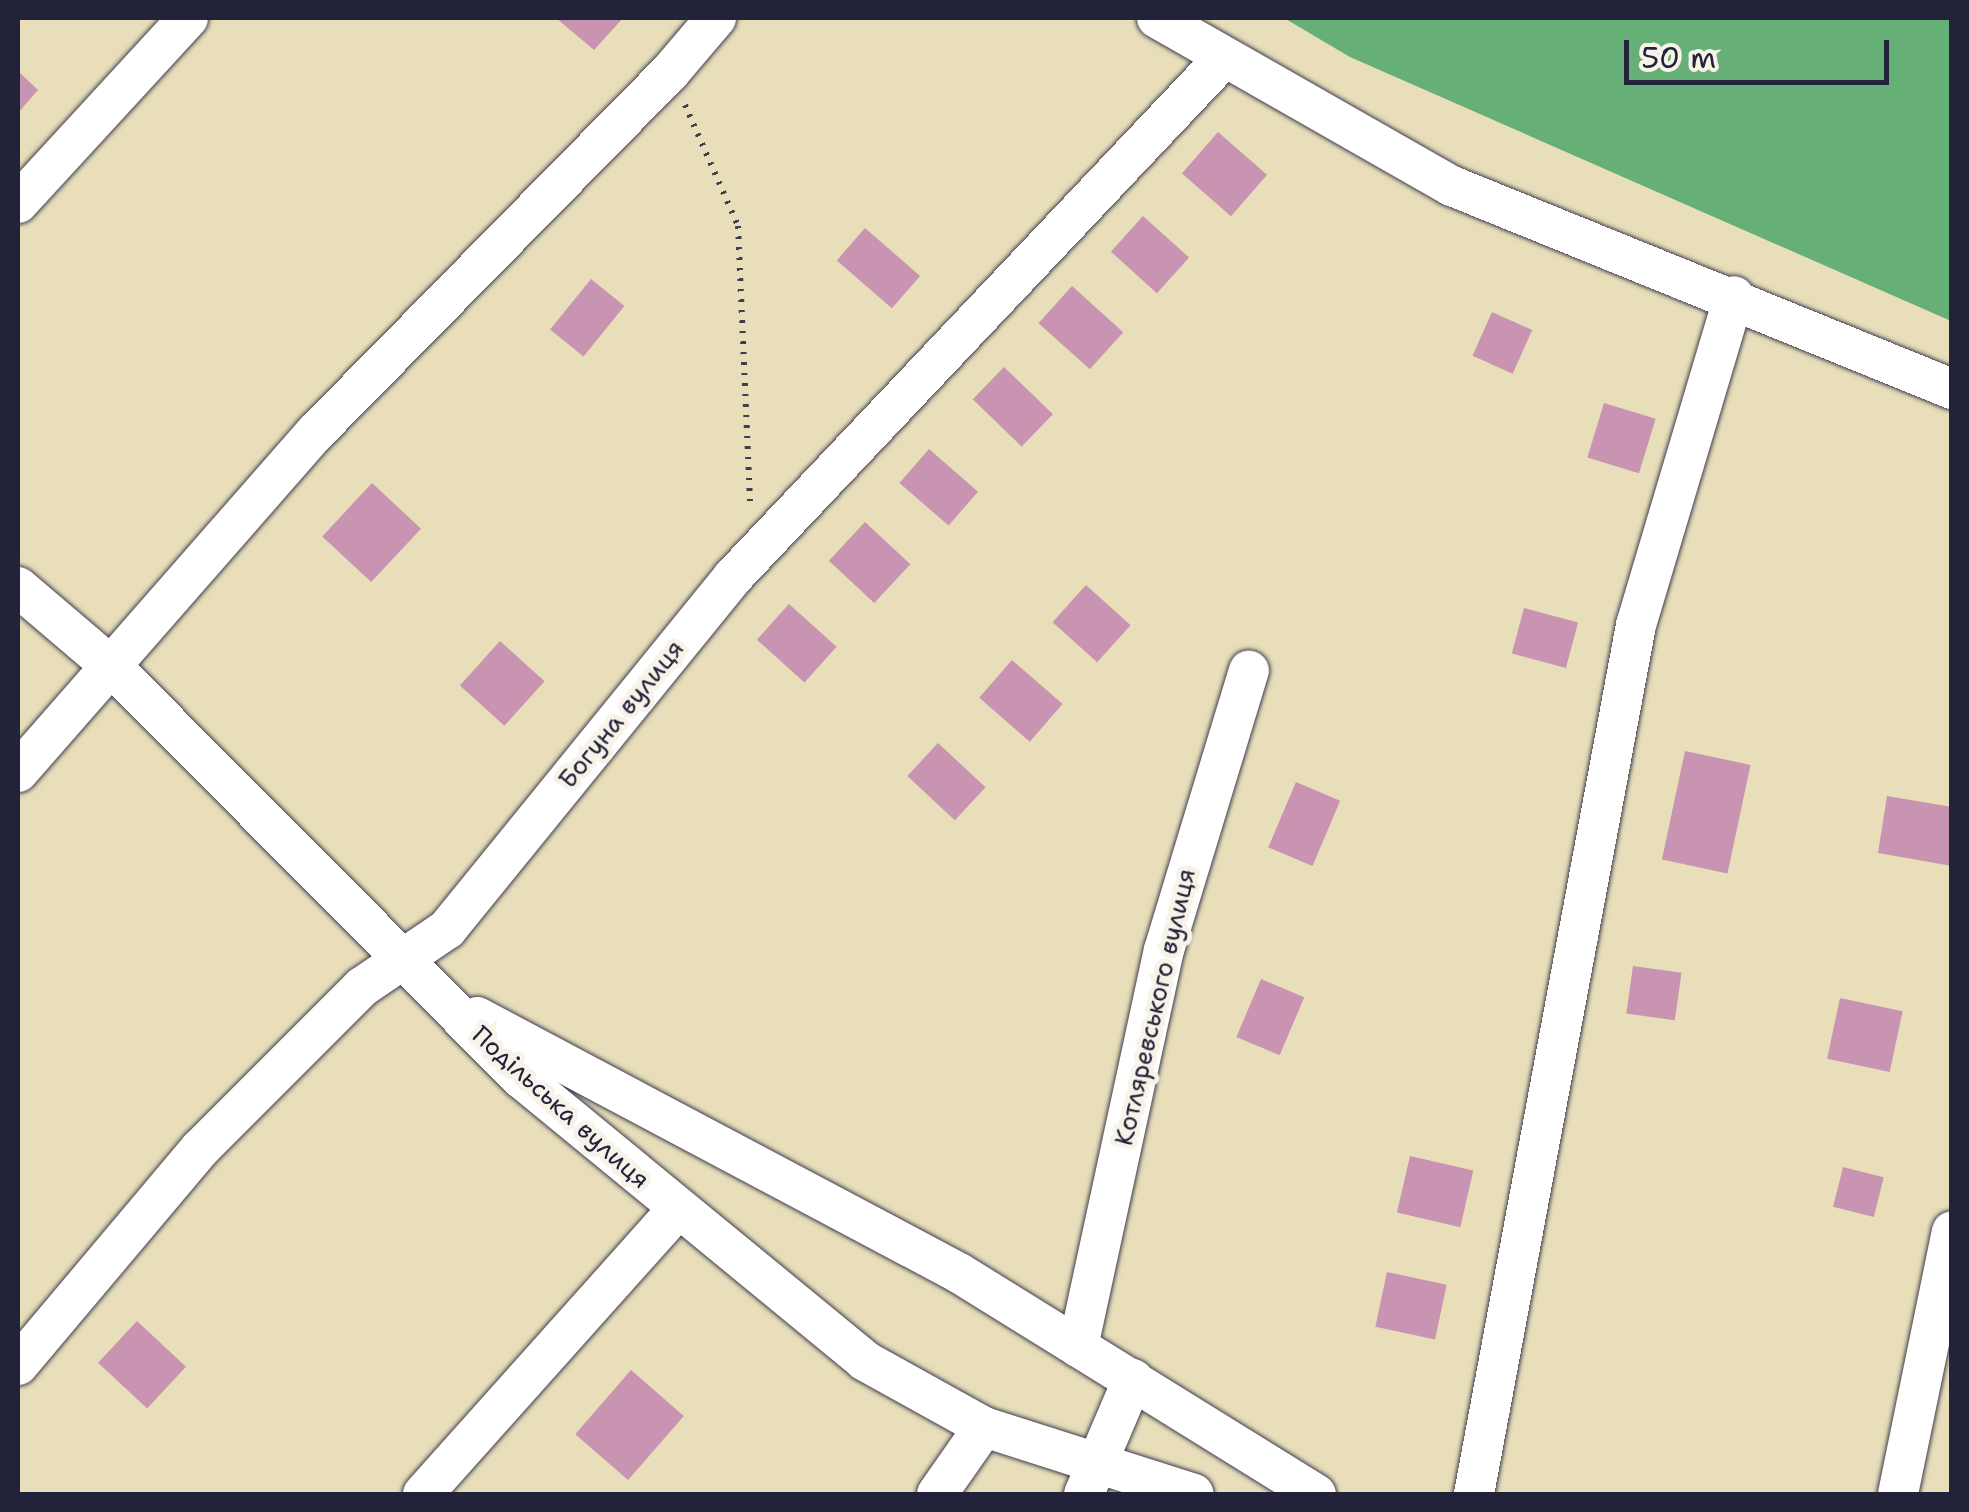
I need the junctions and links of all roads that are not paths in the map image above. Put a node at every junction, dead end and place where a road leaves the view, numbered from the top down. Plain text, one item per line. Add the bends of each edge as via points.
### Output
1 (188, 18) edge
2 (716, 18) edge
3 (1157, 18) edge
4 (1224, 58) junction
5 (18, 202) edge
6 (1734, 296) junction
7 (1952, 389) edge
8 (18, 587) edge
9 (112, 667) junction
10 (1249, 671) dead end
11 (18, 772) edge
12 (406, 958) junction
13 (450, 1004) junction
14 (677, 1210) junction
15 (1952, 1232) edge
16 (1078, 1347) junction
17 (18, 1365) edge
18 (1132, 1379) junction
19 (984, 1427) junction
20 (1091, 1479) edge
21 (423, 1494) edge
22 (937, 1494) edge
23 (1194, 1494) edge
24 (1316, 1494) edge
25 (1474, 1494) edge
26 (1898, 1494) edge

1 - 5 street
2 - 9 street via 316,432
3 - 4 street
4 - 6 street via 1452,186
4 - 12 street, Богуна вулиця via 763,545 447,929
6 - 7 street
6 - 25 street via 1636,625
8 - 9 street, Подільська вулиця
9 - 11 street
9 - 12 street, Подільська вулиця
10 - 16 street, Котляревського вулиця via 1164,950
12 - 13 street, Подільська вулиця
12 - 17 street, Богуна вулиця via 362,987 200,1149
13 - 14 street, Подільська вулиця via 521,1078
13 - 16 street via 753,1158
14 - 19 street, Подільська вулиця via 866,1361
14 - 21 street
15 - 26 street
16 - 18 street
18 - 20 street
18 - 24 street
19 - 20 street, Подільська вулиця
19 - 22 street
20 - 23 street, Подільська вулиця

